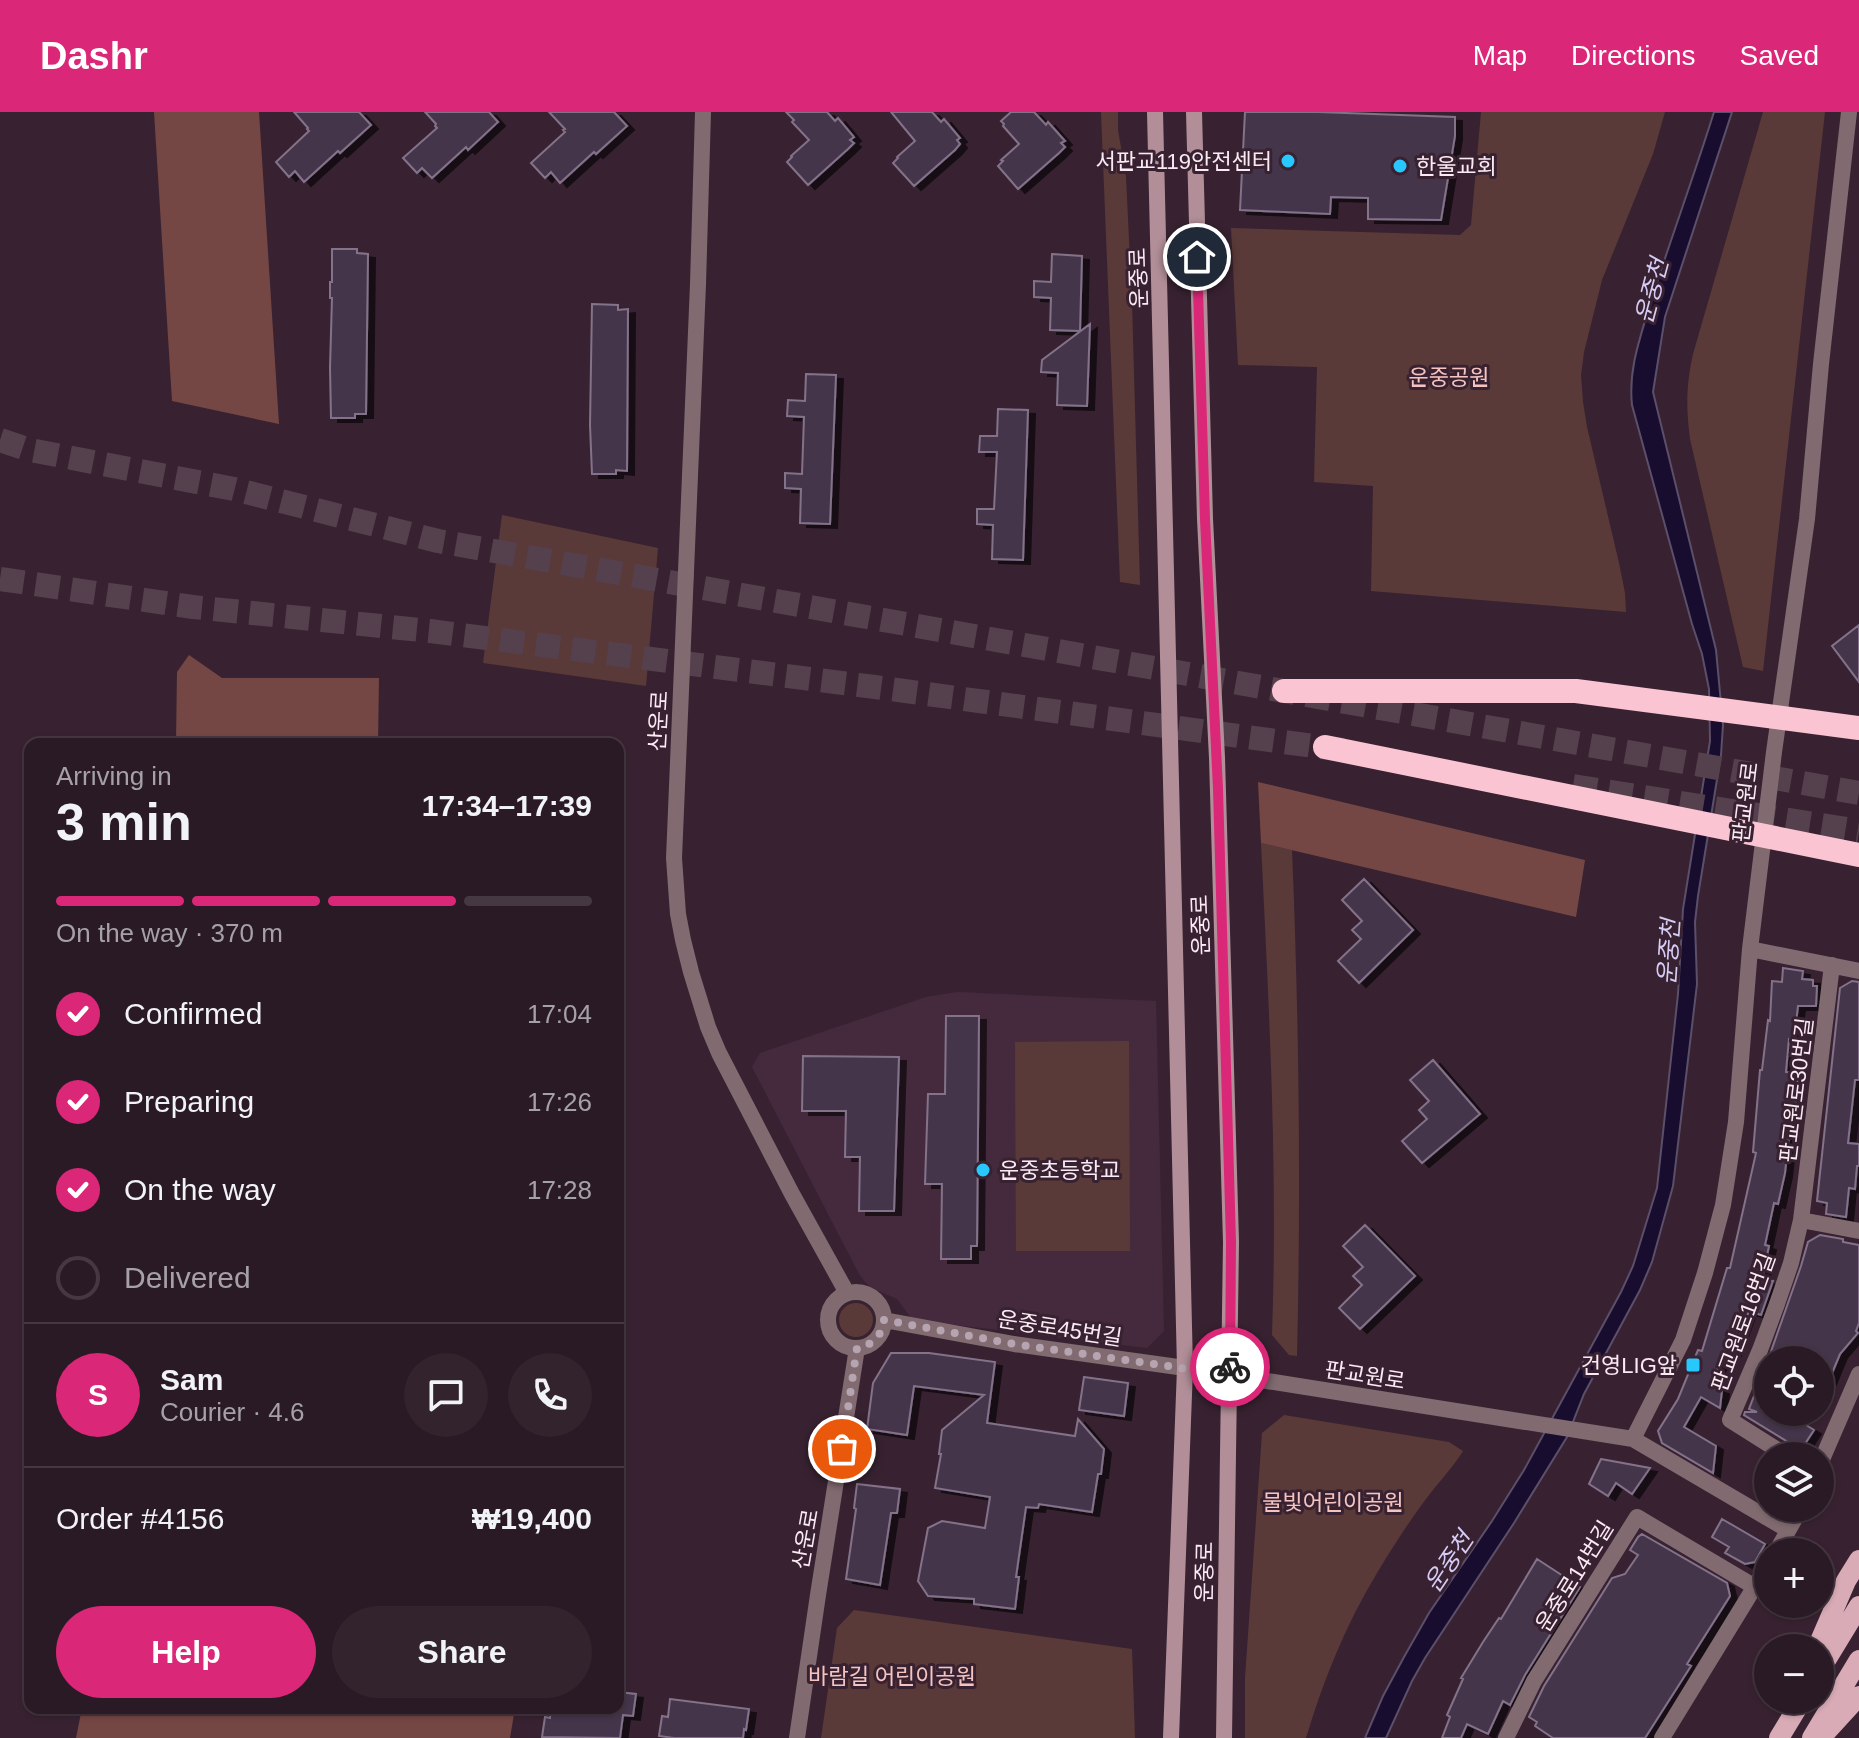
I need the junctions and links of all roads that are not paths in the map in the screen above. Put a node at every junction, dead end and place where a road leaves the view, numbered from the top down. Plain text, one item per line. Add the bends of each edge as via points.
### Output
1 (703, 112) edge
2 (1155, 112) edge
3 (1194, 112) edge
4 (1849, 112) edge
5 (1284, 691) dead end
6 (1859, 728) edge
7 (1325, 747) tunnel mouth
8 (1859, 855) edge
9 (1750, 949) junction
10 (1832, 965) junction
11 (1859, 971) edge
12 (1801, 1220) junction
13 (1859, 1231) edge
14 (847, 1293) junction
15 (884, 1320) junction
16 (857, 1348) junction
17 (1185, 1368) junction
18 (1859, 1374) edge
19 (1230, 1375) junction
20 (1633, 1439) junction
21 (1765, 1442) edge
22 (1830, 1442) edge
23 (1793, 1522) edge
24 (1788, 1530) junction
25 (1784, 1538) edge
26 (1859, 1560) edge
27 (1754, 1586) edge
28 (1754, 1589) edge
29 (1859, 1606) edge
30 (1823, 1634) edge
31 (1834, 1647) edge
32 (1859, 1660) edge
33 (1859, 1696) edge
34 (1789, 1714) edge
35 (1794, 1714) edge
36 (797, 1738) edge
37 (1171, 1738) edge
38 (1224, 1738) edge
39 (1506, 1738) edge
40 (1662, 1738) edge
41 (1779, 1738) edge
42 (1812, 1738) edge
43 (1821, 1738) edge

1 - 14 street, 산운로 via 674,858 678,914 719,1053
2 - 17 main road, 운중로
3 - 19 main road, 운중로 via 1228,1112
4 - 9 street, 판교원로 via 1807,519
5 - 6 highway via 1576,691
7 - 8 highway
9 - 10 street
9 - 20 street, 판교원로 via 1736,1122 1723,1205 1683,1340
10 - 11 street
10 - 12 street, 판교원로30번길
12 - 13 street
12 - 21 street, 판교원로16번길 via 1777,1304 1730,1420
14 - 15 street via 873,1297
14 - 16 street via 830,1312 830,1329 840,1343
15 - 16 street via 873,1342
15 - 17 street, 운중로45번길
16 - 36 street, 산운로
17 - 19 street, 운중로45번길
17 - 37 main road, 운중로
18 - 22 street
19 - 20 street, 판교원로
19 - 38 main road, 운중로
20 - 24 street
23 - 24 street
24 - 25 street
26 - 30 main road
27 - 39 street, 운중로14번길 via 1637,1517 1534,1681
28 - 40 street
29 - 31 main road
32 - 42 main road
33 - 43 main road
34 - 41 main road
35 - 41 main road

